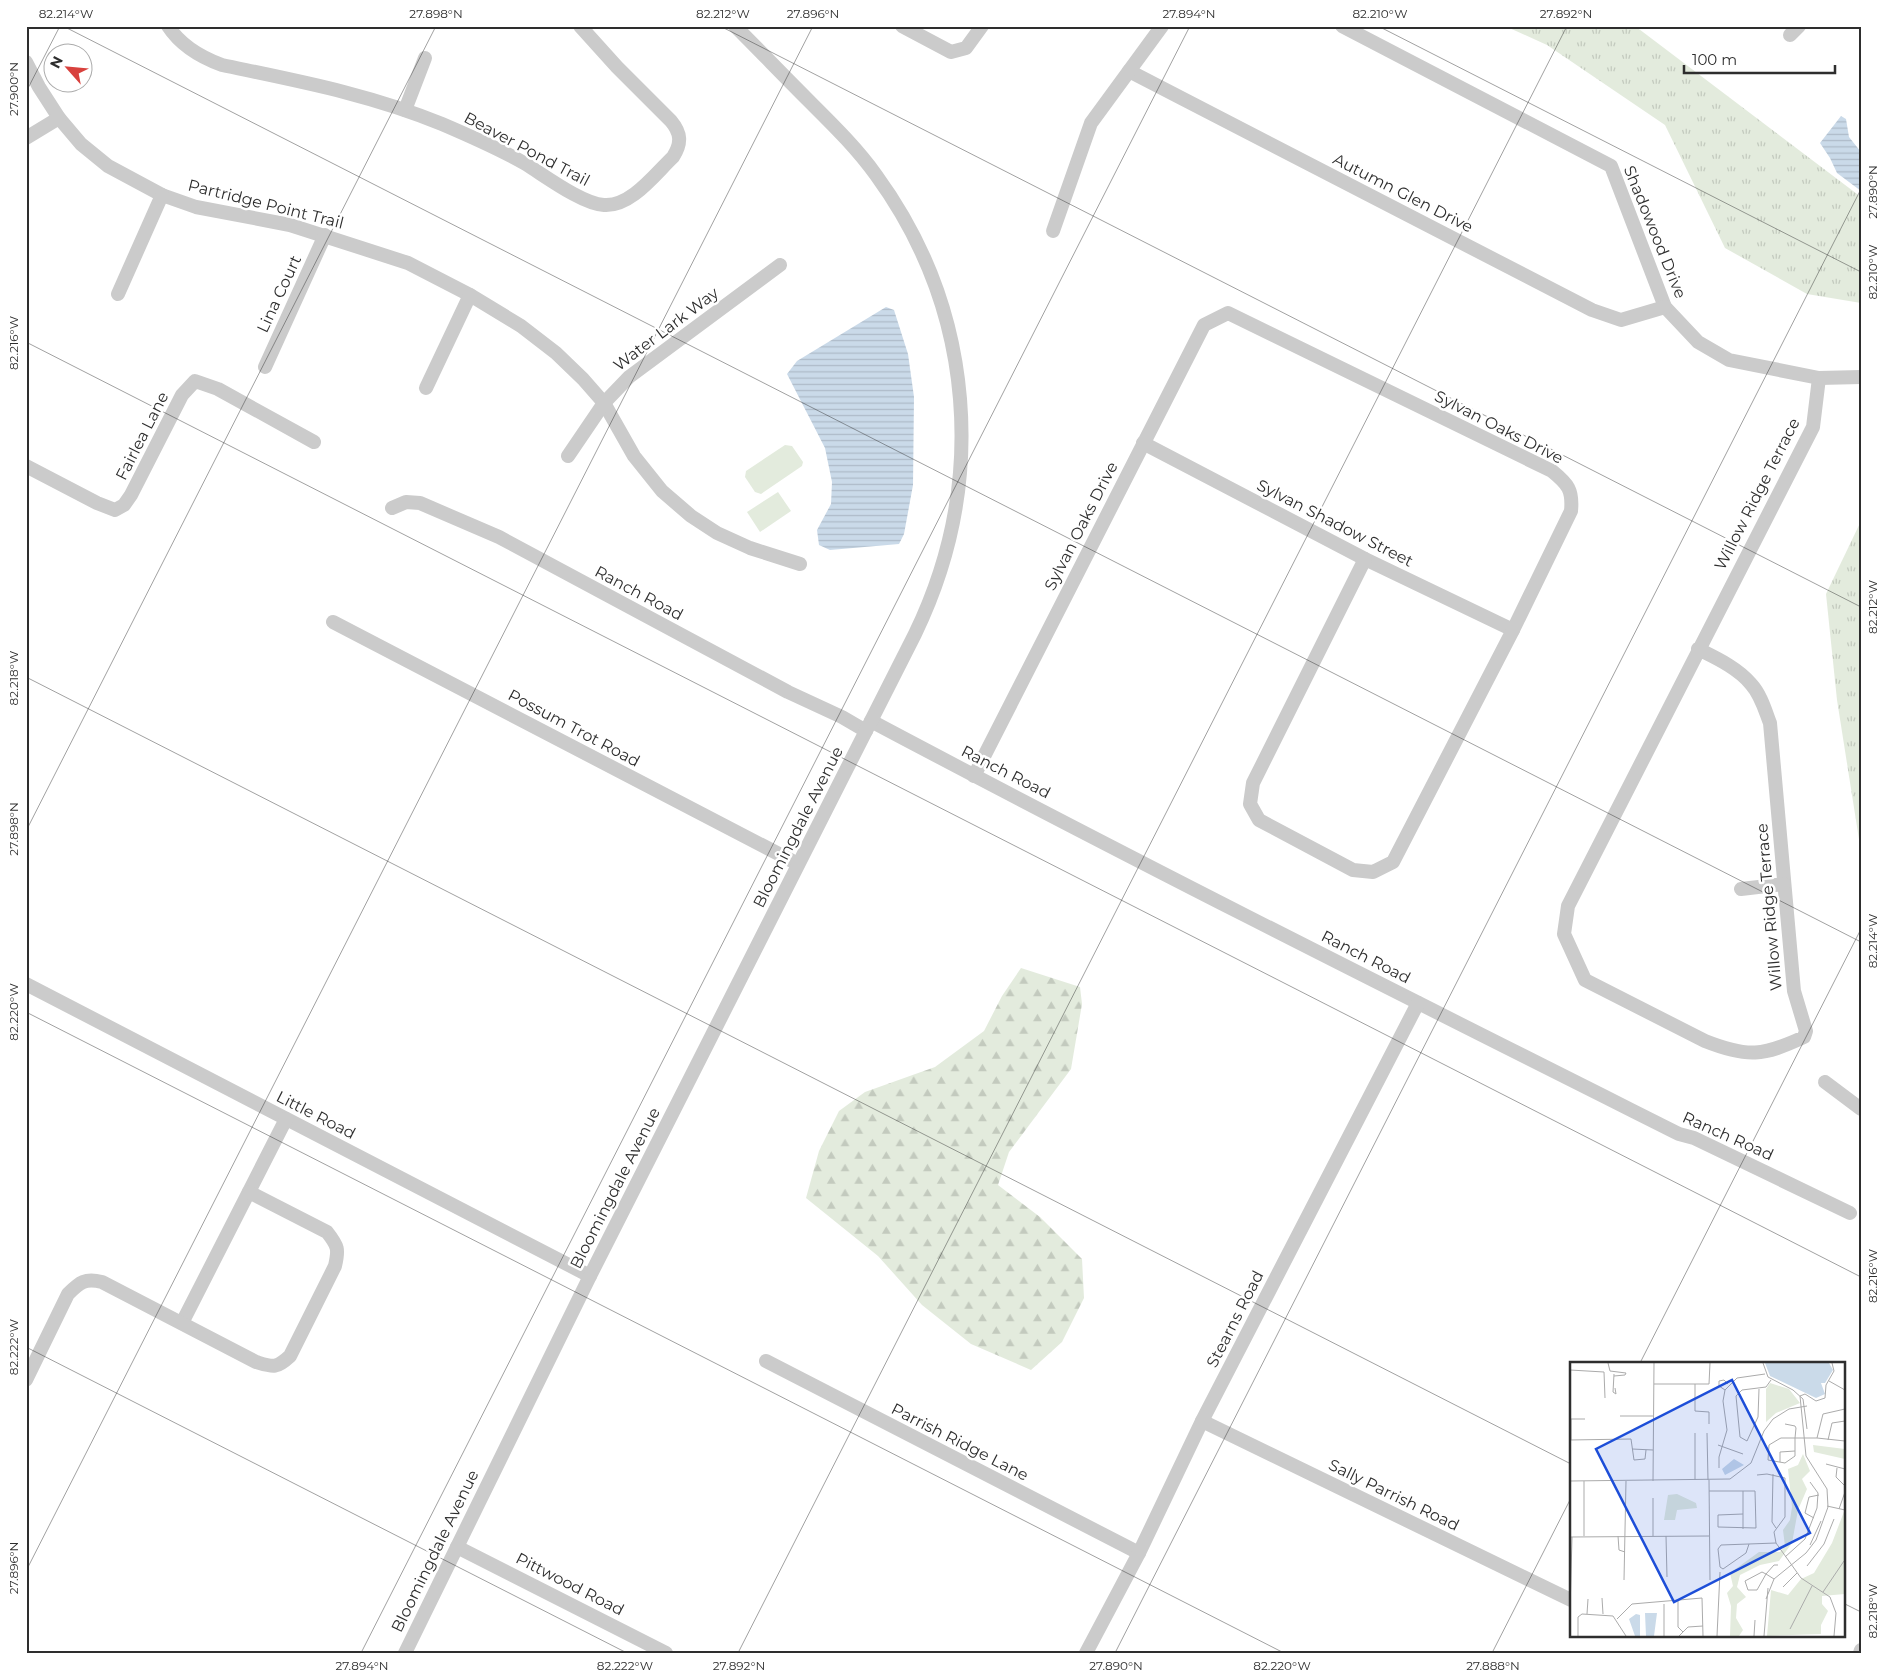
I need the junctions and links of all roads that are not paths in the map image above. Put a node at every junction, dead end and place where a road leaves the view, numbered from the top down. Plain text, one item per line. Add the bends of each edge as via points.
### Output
1 (168, 26) edge
2 (580, 26) edge
3 (735, 26) edge
4 (902, 26) edge
5 (982, 26) edge
6 (1162, 26) edge
7 (1342, 26) edge
8 (425, 58) dead end
9 (26, 62) edge
10 (1129, 71) junction
11 (405, 110) junction
12 (59, 118) junction
13 (26, 138) edge
14 (162, 196) junction
15 (1053, 231) dead end
16 (325, 235) junction
17 (780, 266) dead end
18 (118, 294) dead end
19 (470, 295) junction
20 (1665, 307) junction
21 (265, 367) dead end
22 (1819, 378) junction
23 (1861, 378) edge
24 (426, 388) dead end
25 (604, 403) junction
26 (314, 442) dead end
27 (1143, 443) junction
28 (568, 456) dead end
29 (26, 466) edge
30 (392, 508) dead end
31 (1365, 559) junction
32 (800, 564) dead end
33 (333, 622) dead end
34 (1513, 630) junction
35 (1698, 649) junction
36 (868, 726) junction
37 (974, 776) junction
38 (798, 864) junction
39 (1784, 884) junction
40 (1741, 889) dead end
41 (26, 984) edge
42 (1418, 1003) junction
43 (1825, 1082) dead end
44 (1861, 1109) edge
45 (286, 1119) junction
46 (249, 1192) junction
47 (1850, 1213) dead end
48 (590, 1276) junction
49 (182, 1323) junction
50 (766, 1361) dead end
51 (26, 1380) edge
52 (1202, 1421) junction
53 (458, 1547) junction
54 (1139, 1554) junction
55 (1570, 1600) edge
56 (405, 1653) edge
57 (666, 1653) edge
58 (1086, 1653) edge

1 - 11 street, Beaver Pond Trail via 183,44 216,63 316,84
2 - 11 street, Beaver Pond Trail via 672,121 680,135 678,150 673,157 622,202 604,205 587,200 501,151
3 - 36 street, Bloomingdale Avenue via 849,142 883,186 910,229 927,266 953,350 962,436 951,535 926,609
4 - 5 street via 951,52 966,48
6 - 10 street
7 - 20 street, Shadowood Drive via 1611,166
8 - 11 street
9 - 12 street, Partridge Point Trail
10 - 15 street via 1092,123
10 - 20 street, Autumn Glen Drive via 1592,310 1621,320
12 - 13 street
12 - 14 street, Partridge Point Trail via 81,144 108,166
14 - 16 street, Partridge Point Trail via 196,207
14 - 18 street
16 - 19 street, Partridge Point Trail via 408,263
16 - 21 street, Lina Court
17 - 25 street, Water Lark Way via 629,377
19 - 24 street
19 - 25 street, Partridge Point Trail via 521,326 556,353
20 - 22 street, Shadowood Drive via 1698,342 1729,360
22 - 23 street, Shadowood Drive
22 - 35 street, Willow Ridge Terrace via 1813,427
25 - 28 street, Water Lark Way
25 - 32 street, Partridge Point Trail via 634,456 662,492 691,516 717,533 750,548
26 - 29 street, Fairlea Lane via 218,389 194,381 182,395 131,495 124,505 115,510
27 - 31 street, Sylvan Shadow Street
27 - 34 street, Sylvan Oaks Drive via 1204,325 1228,313 1552,471 1566,482 1572,499 1571,511
27 - 37 street, Sylvan Oaks Drive
30 - 36 street, Ranch Road via 406,502 420,503 499,537 788,692
31 - 34 street, Sylvan Shadow Street
31 - 34 street, Sylvan Oaks Drive via 1253,783 1250,804 1259,820 1353,870 1373,872 1393,862
33 - 38 street, Possum Trot Road
35 - 39 street, Willow Ridge Terrace via 1729,665 1751,683 1770,723
35 - 39 street, Willow Ridge Terrace via 1568,906 1564,934 1585,980 1724,1048 1751,1054 1777,1050 1804,1037 1806,1030 1794,991
36 - 37 street, Ranch Road
36 - 38 street, Bloomingdale Avenue
37 - 42 street, Ranch Road
38 - 48 street, Bloomingdale Avenue
39 - 40 street
41 - 45 street, Little Road
42 - 47 street, Ranch Road via 1679,1134 1694,1138
42 - 52 street, Stearns Road
43 - 44 street
45 - 46 street
45 - 48 street, Little Road
46 - 49 street
46 - 49 street via 327,1232 336,1243 335,1266 290,1356 280,1365 269,1366
48 - 53 street, Bloomingdale Avenue
49 - 51 street via 90,1279 77,1284 68,1294
50 - 54 street, Parrish Ridge Lane
52 - 54 street, Stearns Road
52 - 55 street, Sally Parrish Road
53 - 56 street, Bloomingdale Avenue
53 - 57 street, Pittwood Road
54 - 58 street, Stearns Road

